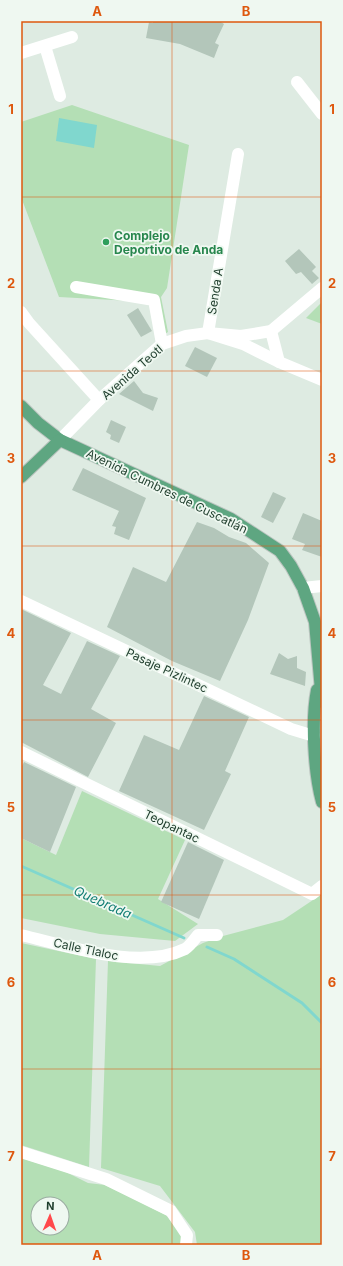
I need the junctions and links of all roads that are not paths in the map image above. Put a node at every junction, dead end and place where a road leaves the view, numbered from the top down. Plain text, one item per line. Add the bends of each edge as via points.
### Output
1 (72, 37) dead end
2 (45, 46) junction
3 (21, 53) edge
4 (297, 82) dead end
5 (60, 96) dead end
6 (322, 114) edge
7 (238, 154) dead end
8 (76, 287) dead end
9 (322, 288) edge
10 (21, 312) edge
11 (271, 331) junction
12 (208, 333) junction
13 (162, 344) junction
14 (279, 362) junction
15 (322, 380) edge
16 (99, 400) junction
17 (21, 406) edge
18 (60, 440) junction
19 (21, 477) edge
20 (322, 586) edge
21 (303, 588) junction
22 (21, 601) edge
23 (319, 681) junction
24 (322, 702) edge
25 (314, 736) junction
26 (21, 752) edge
27 (322, 802) edge
28 (322, 886) edge
29 (21, 935) edge
30 (217, 935) dead end
31 (21, 1152) edge
32 (186, 1245) edge

1 - 2 street
2 - 3 street
2 - 5 street
4 - 6 street
7 - 12 street, Senda A
8 - 13 street via 154,300
9 - 11 street
10 - 16 street
11 - 12 street, Avenida Teotl via 241,336
11 - 14 street
12 - 13 street, Avenida Teotl via 186,336
12 - 14 street via 243,344
13 - 16 street, Avenida Teotl
14 - 15 street
16 - 18 street, Avenida Teotl
17 - 18 main road, Avenida Cumbres de Cuscatlán via 38,424
18 - 19 main road
18 - 21 main road, Avenida Cumbres de Cuscatlán via 231,519 280,551
20 - 21 street
21 - 23 main road, Avenida Cumbres de Cuscatlán via 315,622
22 - 25 street, Pasaje Pizlintec via 291,729
23 - 24 main road, Avenida Cumbres de Cuscatlán
23 - 25 main road, Avenida Cumbres de Cuscatlán via 315,700
25 - 27 main road, Avenida Cumbres de Cuscatlán
26 - 28 street, Teopantac via 312,894
29 - 30 street, Calle Tlaloc via 120,957 162,957 187,948 198,935
31 - 32 street via 106,1179 171,1211 187,1235

